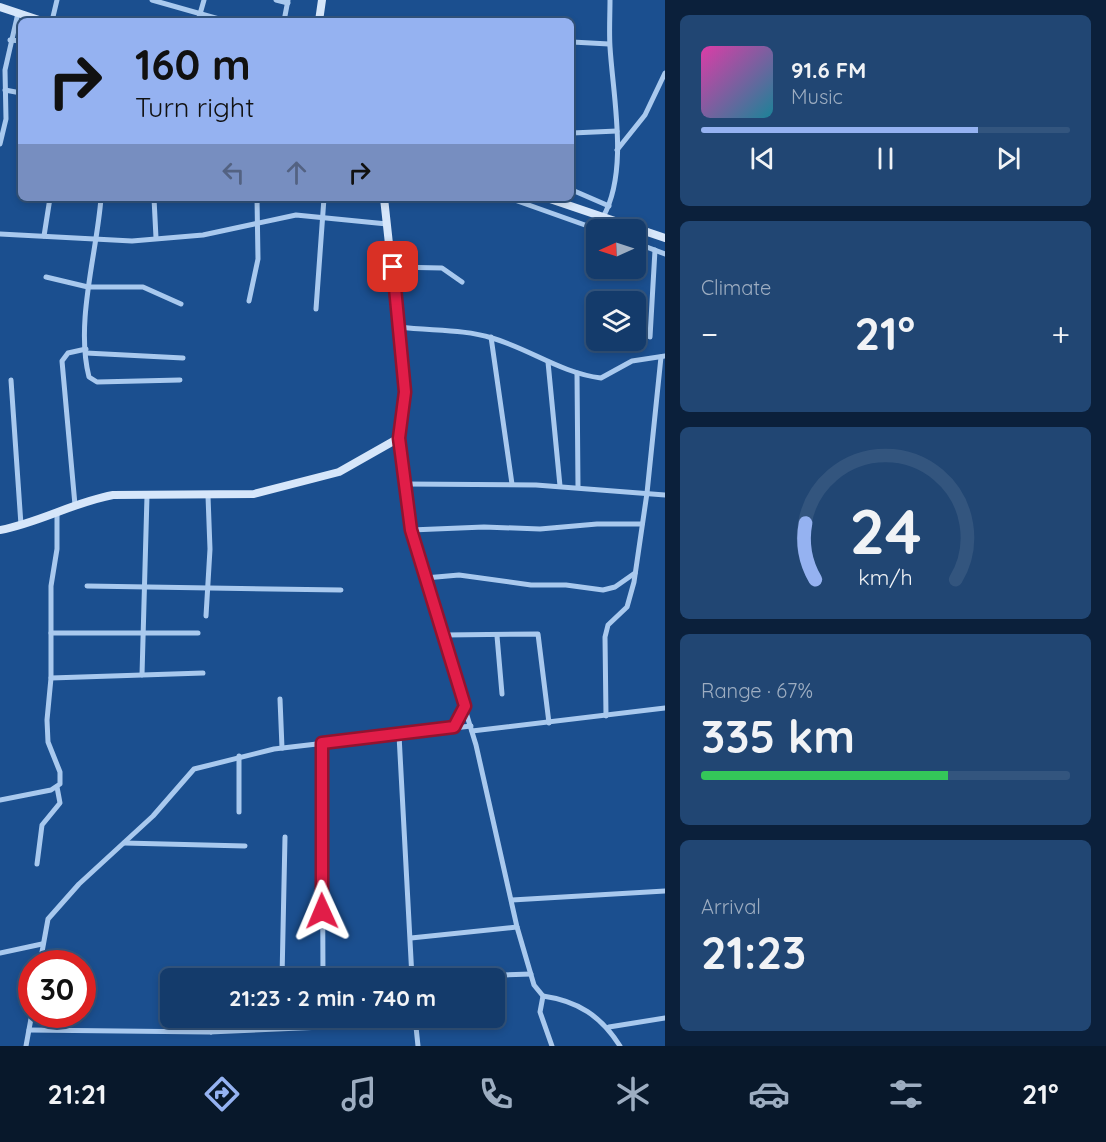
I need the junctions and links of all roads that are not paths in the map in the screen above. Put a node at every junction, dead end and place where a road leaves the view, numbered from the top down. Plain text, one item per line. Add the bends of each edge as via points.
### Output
1 (57, 0) edge
2 (152, 0) edge
3 (204, 0) edge
4 (276, 0) edge
5 (322, 0) edge
6 (610, 0) edge
7 (288, 2) edge
8 (0, 7) edge
9 (200, 12) junction
10 (18, 13) junction
11 (33, 18) edge
12 (53, 18) edge
13 (199, 18) edge
14 (217, 18) edge
15 (285, 18) edge
16 (319, 18) edge
17 (10, 39) junction
18 (18, 40) edge
19 (574, 42) edge
20 (609, 44) junction
21 (665, 73) edge
22 (5, 90) junction
23 (18, 92) edge
24 (617, 131) junction
25 (574, 133) edge
26 (0, 144) edge
27 (616, 150) junction
28 (574, 191) edge
29 (50, 201) edge
30 (101, 201) edge
31 (154, 201) edge
32 (257, 201) edge
33 (324, 201) edge
34 (384, 201) edge
35 (517, 201) edge
36 (556, 201) edge
37 (609, 206) junction
38 (603, 217) junction
39 (322, 218) junction
40 (257, 221) junction
41 (387, 224) junction
42 (586, 225) edge
43 (0, 234) edge
44 (44, 236) junction
45 (156, 238) junction
46 (665, 238) edge
47 (96, 240) junction
48 (646, 247) edge
49 (655, 250) junction
50 (665, 254) edge
51 (393, 267) junction
52 (46, 277) dead end
53 (462, 282) dead end
54 (88, 287) junction
55 (249, 301) dead end
56 (181, 304) dead end
57 (316, 309) dead end
58 (400, 327) junction
59 (491, 337) junction
60 (650, 337) dead end
61 (86, 351) junction
62 (663, 356) edge
63 (183, 358) dead end
64 (548, 362) junction
65 (577, 373) junction
66 (11, 380) dead end
67 (180, 380) dead end
68 (399, 438) junction
69 (405, 484) junction
70 (512, 484) junction
71 (560, 486) junction
72 (578, 487) junction
73 (647, 493) junction
74 (665, 495) edge
75 (147, 496) junction
76 (208, 496) junction
77 (75, 505) junction
78 (57, 513) junction
79 (642, 524) junction
80 (21, 525) junction
81 (0, 530) edge
82 (411, 530) junction
83 (635, 573) junction
84 (425, 578) junction
85 (146, 585) junction
86 (87, 586) dead end
87 (206, 587) junction
88 (341, 590) dead end
89 (206, 616) dead end
90 (142, 631) junction
91 (51, 633) junction
92 (198, 633) dead end
93 (444, 635) junction
94 (497, 636) junction
95 (203, 673) dead end
96 (142, 675) junction
97 (51, 678) junction
98 (502, 694) dead end
99 (280, 699) dead end
100 (465, 706) junction
101 (665, 708) edge
102 (606, 716) junction
103 (549, 723) junction
104 (454, 727) junction
105 (471, 728) junction
106 (399, 735) junction
107 (322, 743) junction
108 (282, 748) junction
109 (239, 756) junction
110 (57, 787) junction
111 (0, 800) edge
112 (239, 813) dead end
113 (285, 837) dead end
114 (124, 843) junction
115 (245, 846) dead end
116 (37, 864) dead end
117 (665, 891) edge
118 (512, 900) junction
119 (517, 927) junction
120 (411, 938) junction
121 (42, 944) junction
122 (41, 950) edge
123 (0, 953) edge
124 (282, 968) edge
125 (323, 968) edge
126 (412, 968) edge
127 (531, 974) junction
128 (505, 975) edge
129 (543, 996) junction
130 (665, 1018) edge
131 (215, 1028) edge
132 (272, 1028) edge
133 (416, 1028) edge
134 (609, 1028) junction
135 (29, 1030) joint
136 (209, 1032) junction
137 (26, 1046) edge
138 (418, 1046) edge
139 (552, 1046) edge
140 (620, 1046) edge

1 - 12 street
2 - 9 street
3 - 9 street
4 - 7 street
5 - 16 street
6 - 20 street
7 - 15 street
8 - 10 street
9 - 13 street
9 - 14 street
10 - 11 street
10 - 17 street
17 - 18 street
17 - 22 street
19 - 20 street
20 - 24 street
21 - 27 street via 645,115
22 - 23 street
22 - 26 street via 6,119
24 - 25 street
24 - 27 street
27 - 37 street
28 - 37 street
29 - 44 street
30 - 47 street
31 - 45 street
32 - 40 street
33 - 39 street
34 - 41 street
35 - 42 street
36 - 38 street
37 - 38 street
38 - 46 street
39 - 40 street via 296,215
39 - 41 street
39 - 57 street
40 - 45 street via 203,235
40 - 55 street via 258,259
41 - 51 street
43 - 44 street
44 - 47 street
45 - 47 street
47 - 54 street
48 - 49 street
49 - 50 street
49 - 60 street
51 - 53 street via 442,268
51 - 58 street
52 - 54 street
54 - 56 street via 143,287
54 - 61 street
58 - 59 street
58 - 68 street via 405,392
59 - 64 street via 533,352
59 - 70 street
61 - 63 street
61 - 67 street via 88,374 93,381
61 - 77 street via 68,353 62,361
62 - 65 street via 632,361 601,378
62 - 73 street
64 - 65 street
64 - 71 street
65 - 72 street
66 - 80 street
68 - 69 street
68 - 76 street via 357,464 320,478 254,494
69 - 70 street
69 - 82 street
70 - 71 street
71 - 72 street
72 - 73 street
73 - 74 street
73 - 79 street
75 - 76 street
75 - 77 street via 112,495
75 - 85 street
76 - 87 street via 210,549
77 - 78 street
78 - 80 street
78 - 91 street
79 - 82 street
79 - 83 street
80 - 81 street
82 - 84 street
83 - 84 street via 603,590 459,575
83 - 102 street via 627,607 607,627
84 - 93 street
85 - 86 street
85 - 87 street
85 - 90 street
87 - 88 street
87 - 89 street
90 - 91 street
90 - 92 street
90 - 96 street
91 - 97 street
93 - 94 street
93 - 100 street
94 - 98 street
94 - 103 street via 538,634
95 - 96 street
96 - 97 street
97 - 110 street via 47,732 60,772
99 - 108 street
100 - 104 street
100 - 105 street
101 - 102 street
102 - 103 street
103 - 105 street
104 - 105 street
104 - 106 street
105 - 118 street
106 - 107 street
106 - 120 street
107 - 108 street
107 - 125 street
108 - 109 street
109 - 112 street
109 - 114 street via 194,769
110 - 111 street
110 - 116 street via 60,803 42,825
113 - 124 street
114 - 115 street
114 - 121 street via 54,912 45,925
117 - 118 street
118 - 119 street
119 - 120 street
119 - 127 street
120 - 126 street
121 - 122 street
121 - 123 street
127 - 128 street
127 - 129 street
129 - 134 street via 577,1003
129 - 139 street via 540,1012
130 - 134 street
131 - 136 street
132 - 136 street
133 - 138 street
134 - 140 street
135 - 136 street
135 - 137 street

